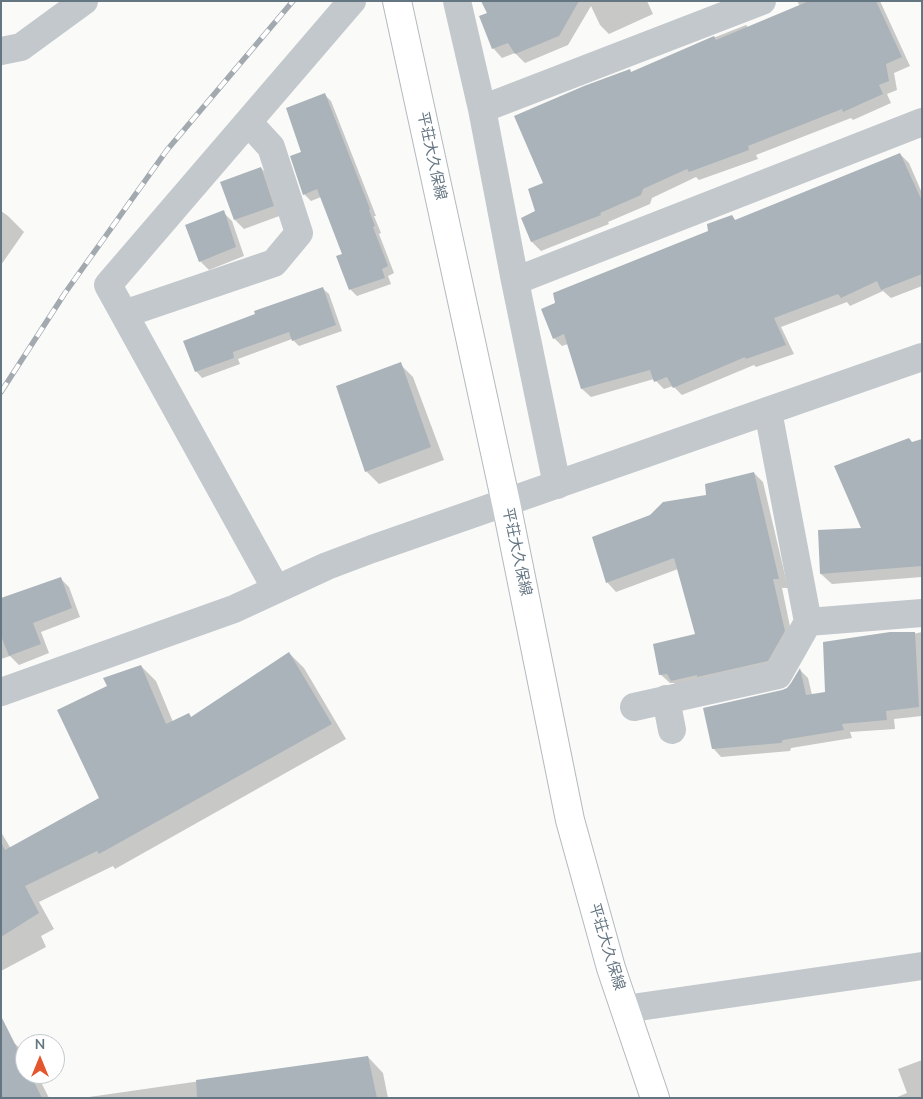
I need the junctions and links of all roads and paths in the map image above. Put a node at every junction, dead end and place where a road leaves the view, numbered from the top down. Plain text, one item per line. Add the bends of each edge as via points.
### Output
1 (84, 1) edge
2 (352, 1) edge
3 (397, 1) edge
4 (457, 1) edge
5 (762, 1) edge
6 (1, 51) edge
7 (482, 109) junction
8 (248, 122) junction
9 (922, 122) edge
10 (515, 281) junction
11 (124, 314) junction
12 (922, 357) edge
13 (768, 411) junction
14 (557, 485) junction
15 (506, 503) junction
16 (276, 589) junction
17 (922, 613) edge
18 (808, 622) junction
19 (1, 692) edge
20 (666, 699) junction
21 (634, 706) dead end
22 (672, 730) dead end
23 (922, 966) edge
24 (625, 1009) junction
25 (655, 1098) edge

1 - 6 street via 21,47
2 - 8 street
3 - 15 main road, 平荘大久保線
4 - 7 street
5 - 7 street
7 - 10 street
8 - 11 street via 108,285
8 - 11 street via 272,147 299,233 274,263
9 - 10 street
10 - 14 street
11 - 16 street
12 - 13 street
13 - 14 street
13 - 18 street
14 - 15 street
15 - 16 street via 327,566
15 - 24 main road, 平荘大久保線 via 570,820
16 - 19 street via 234,609
17 - 18 street
18 - 20 street via 778,675
20 - 21 street
20 - 22 street
23 - 24 street
24 - 25 main road, 平荘大久保線

